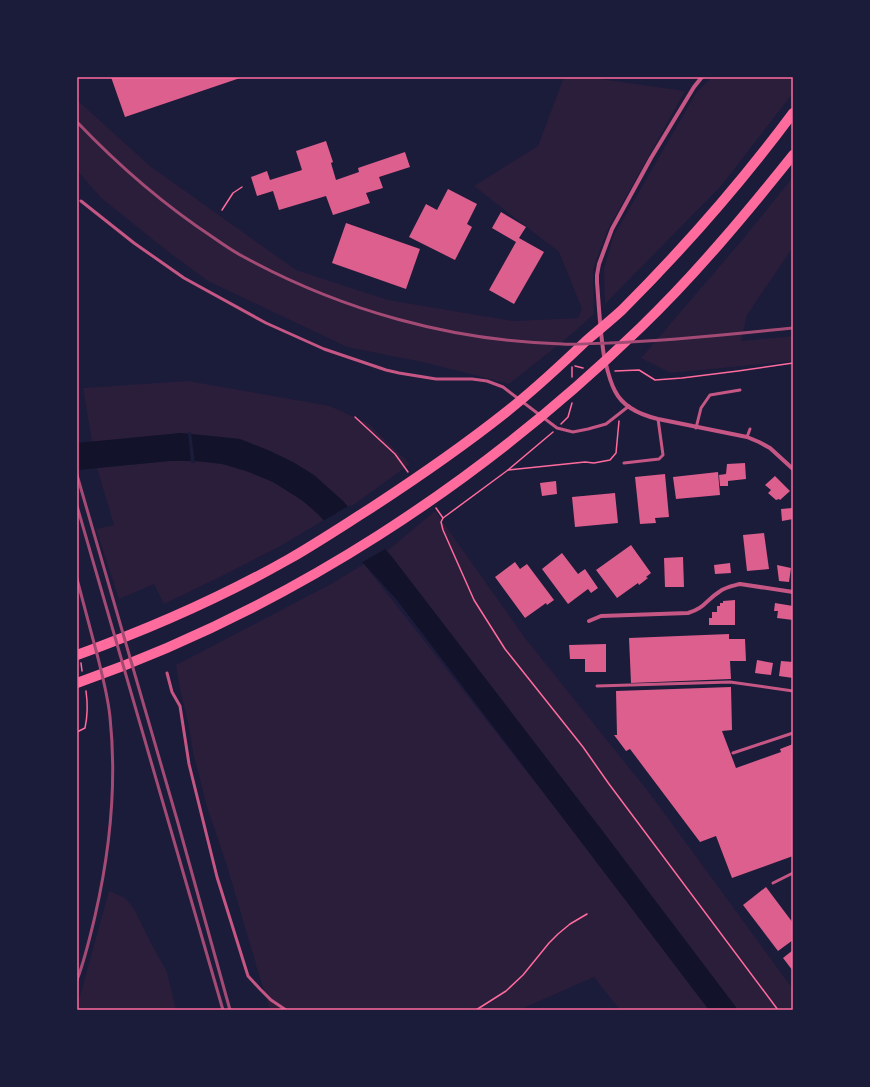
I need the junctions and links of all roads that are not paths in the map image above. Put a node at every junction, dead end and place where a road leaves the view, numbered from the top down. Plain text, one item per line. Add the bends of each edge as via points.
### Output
1 (702, 77) edge
2 (793, 113) edge
3 (793, 155) edge
4 (81, 201) dead end
5 (740, 390) dead end
6 (629, 406) junction
7 (658, 419) junction
8 (696, 428) junction
9 (750, 429) dead end
10 (747, 437) junction
11 (624, 463) dead end
12 (793, 469) edge
13 (793, 592) edge
14 (589, 621) dead end
15 (77, 655) edge
16 (167, 673) dead end
17 (77, 683) edge
18 (597, 686) dead end
19 (793, 691) edge
20 (793, 733) edge
21 (733, 753) dead end
22 (793, 873) edge
23 (773, 883) dead end
24 (286, 1010) edge

1 - 6 street via 612,229 599,264 597,282 607,372 615,392
2 - 15 highway via 682,248 620,311 507,412 418,477 288,559 176,616
3 - 17 highway via 697,269 641,327 544,415 491,457 432,500 303,580 242,612 142,658
4 - 6 lane via 184,278 266,323 324,350 399,373 436,379 487,381 503,387 557,428 573,432 606,424
5 - 8 lane via 710,395 701,408
6 - 7 street via 646,416
7 - 8 street
7 - 11 lane via 663,454 659,459
8 - 10 street
9 - 10 lane
10 - 12 street via 770,448
13 - 14 street via 740,584 720,591 702,608 688,613 601,616
16 - 24 lane via 172,692 180,706 189,764 215,869 248,976 271,1000
18 - 19 lane via 730,682
20 - 21 lane
22 - 23 lane

